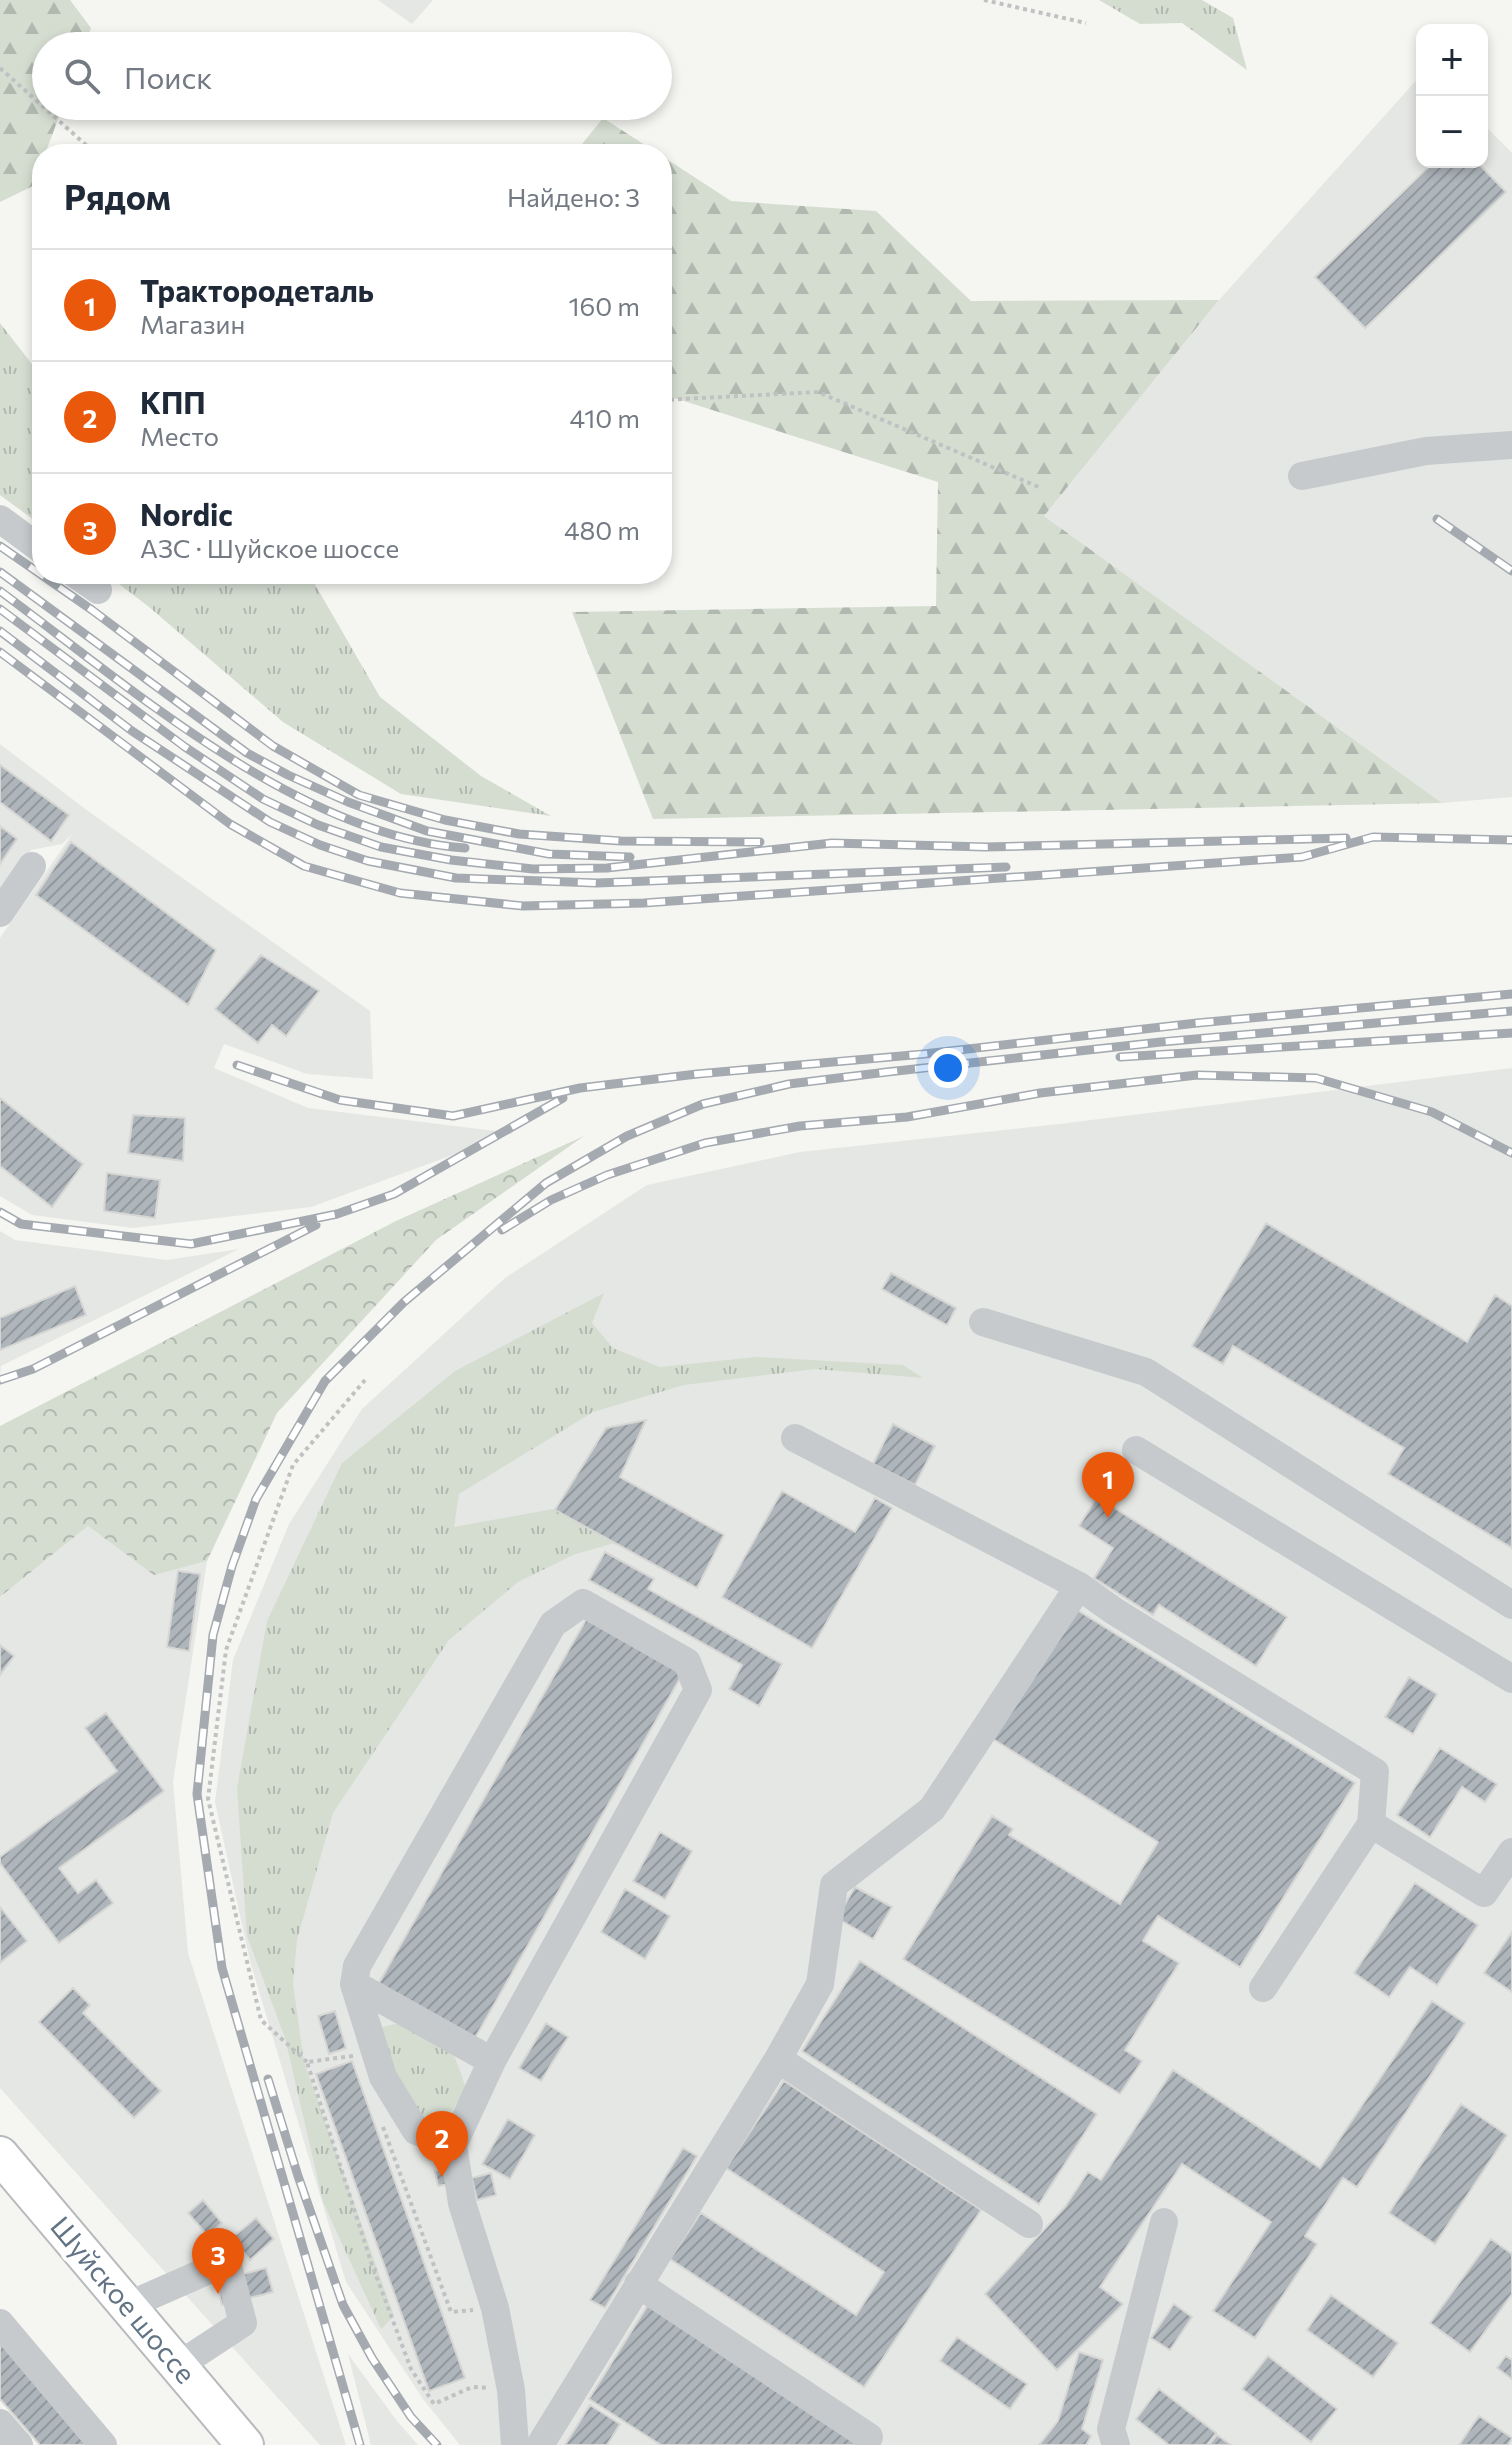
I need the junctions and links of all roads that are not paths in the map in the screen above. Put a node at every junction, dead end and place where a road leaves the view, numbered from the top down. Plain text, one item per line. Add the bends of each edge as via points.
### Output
1 (1512, 445) edge
2 (1302, 476) dead end
3 (0, 519) edge
4 (32, 543) edge
5 (32, 866) dead end
6 (0, 913) edge
7 (983, 1322) dead end
8 (795, 1438) dead end
9 (1136, 1450) dead end
10 (1079, 1586) junction
11 (1512, 1605) edge
12 (1512, 1679) edge
13 (1371, 1824) junction
14 (1512, 1852) edge
15 (354, 1984) junction
16 (1263, 1988) dead end
17 (778, 2059) junction
18 (492, 2061) junction
19 (453, 2145) junction
20 (0, 2155) edge
21 (1164, 2222) dead end
22 (1029, 2224) dead end
23 (638, 2284) junction
24 (127, 2306) junction
25 (0, 2323) edge
26 (179, 2365) junction
27 (0, 2423) edge
28 (869, 2437) dead end
29 (19, 2445) edge
30 (103, 2445) edge
31 (245, 2445) edge
32 (515, 2445) edge
33 (540, 2445) edge
34 (1116, 2445) edge

1 - 2 street via 1426,451
3 - 4 street
5 - 6 street
7 - 11 street via 1146,1372
8 - 10 street
9 - 12 street
10 - 13 street via 1375,1772
10 - 17 street via 932,1809 834,1885 820,1984
13 - 14 street via 1484,1893
13 - 16 street
15 - 18 street
15 - 18 street via 357,1966 553,1624 583,1603 687,1662 698,1690
15 - 19 street via 383,2077 407,2117 416,2131
17 - 22 street
17 - 23 street
18 - 19 street
19 - 32 street via 462,2203 495,2308
20 - 24 main road, Шуйское шоссе
21 - 34 street via 1111,2429
23 - 28 street
23 - 33 street
24 - 26 main road, Шуйское шоссе
24 - 26 street via 227,2262 243,2323
25 - 30 street
26 - 31 main road, Шуйское шоссе
27 - 29 street

